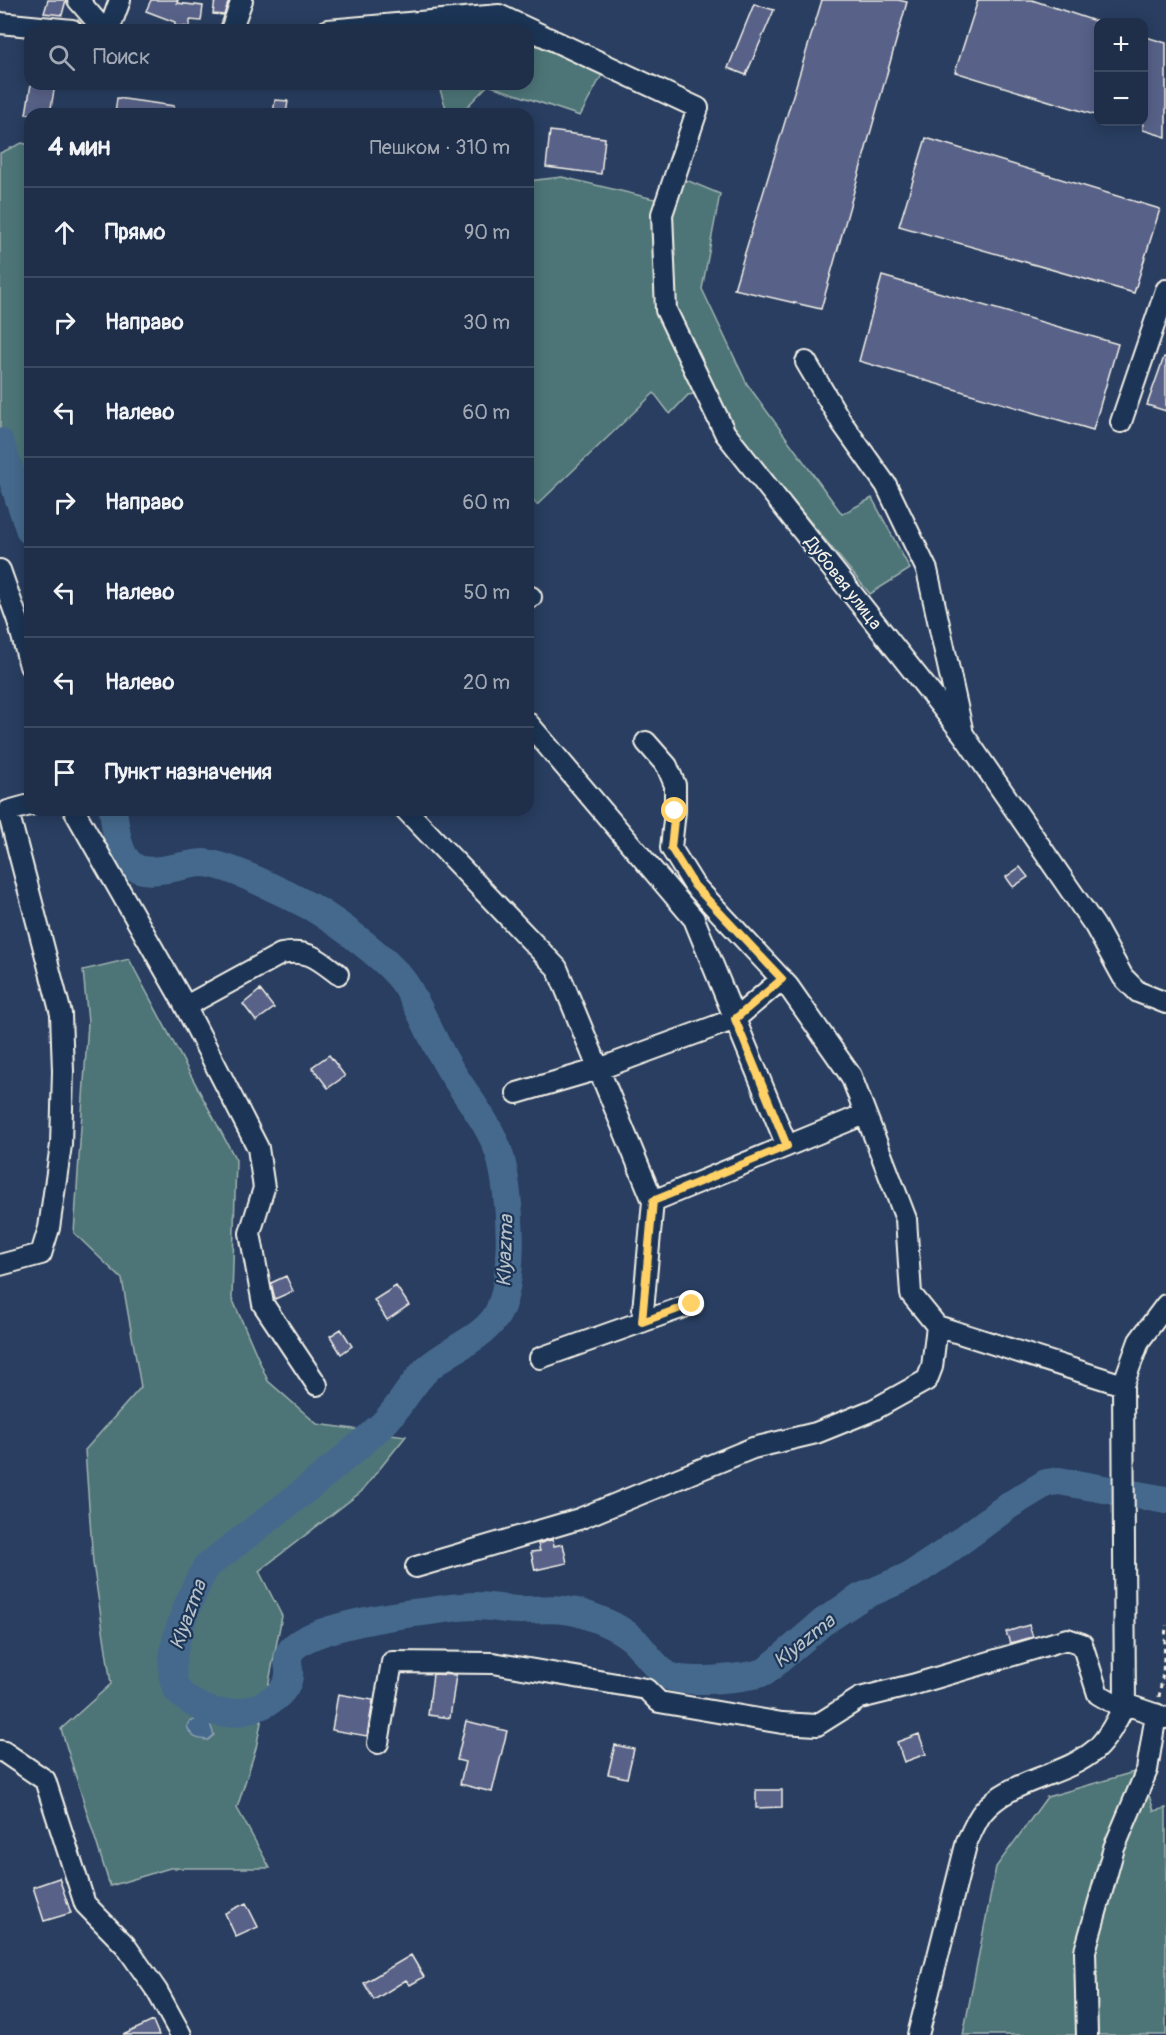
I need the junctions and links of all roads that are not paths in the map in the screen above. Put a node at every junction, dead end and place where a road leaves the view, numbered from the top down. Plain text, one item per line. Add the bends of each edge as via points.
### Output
1 (78, 0) edge
2 (120, 0) edge
3 (242, 0) edge
4 (0, 23) edge
5 (100, 24) edge
6 (109, 24) edge
7 (233, 24) edge
8 (392, 24) edge
9 (518, 24) edge
10 (24, 25) edge
11 (534, 31) edge
12 (1166, 290) edge
13 (806, 362) dead end
14 (1121, 422) dead end
15 (0, 570) edge
16 (24, 644) edge
17 (534, 730) edge
18 (963, 734) junction
19 (646, 742) dead end
20 (24, 805) edge
21 (4, 806) edge
22 (77, 816) edge
23 (412, 816) edge
24 (338, 974) dead end
25 (782, 979) junction
26 (1166, 1003) edge
27 (186, 1006) junction
28 (735, 1019) junction
29 (599, 1069) junction
30 (517, 1093) dead end
31 (866, 1114) junction
32 (787, 1146) junction
33 (653, 1201) junction
34 (0, 1265) edge
35 (692, 1304) dead end
36 (1166, 1305) edge
37 (642, 1322) junction
38 (937, 1326) junction
39 (540, 1358) dead end
40 (317, 1384) dead end
41 (1123, 1385) junction
42 (416, 1567) dead end
43 (1125, 1704) junction
44 (1161, 1716) edge
45 (378, 1743) dead end
46 (0, 1751) edge
47 (181, 2035) edge
48 (918, 2035) edge
49 (1087, 2035) edge

1 - 5 street
2 - 6 street
3 - 7 street
4 - 10 street
8 - 9 street, Дубовая улица via 499,15
11 - 18 street, Дубовая улица via 698,108 662,214 666,310 724,434
12 - 14 street
13 - 18 street via 886,485 927,570
15 - 16 street
17 - 28 street via 694,918
18 - 26 street, Дубовая улица via 1095,926 1123,977 1138,992
19 - 25 street via 667,766 675,785 671,848 694,885
20 - 21 street
21 - 34 street via 61,1014 63,1071 61,1145 49,1228 41,1254
22 - 27 street
23 - 29 street via 557,968
24 - 27 street via 315,957 296,951 280,954
25 - 28 street
25 - 31 street via 851,1076
27 - 40 street via 258,1148 264,1188 250,1233 263,1304
28 - 29 street
28 - 32 street
29 - 30 street
29 - 33 street
31 - 32 street
31 - 38 street via 906,1219 911,1294
32 - 33 street
33 - 37 street
35 - 37 street
36 - 41 street via 1139,1341
37 - 39 street
38 - 41 street
38 - 42 street via 927,1380 873,1410 816,1433 753,1448 579,1519
41 - 43 street
43 - 44 street
43 - 45 street via 1098,1694 1082,1644 1067,1639 860,1698 818,1725 782,1723 659,1702 646,1689 493,1663 392,1662
43 - 48 street via 1112,1731 1095,1750 1068,1767 1009,1791 982,1813 967,1841
44 - 49 street via 1147,1770 1114,1848 1085,1951
46 - 47 street via 45,1780 85,1904 125,1945

